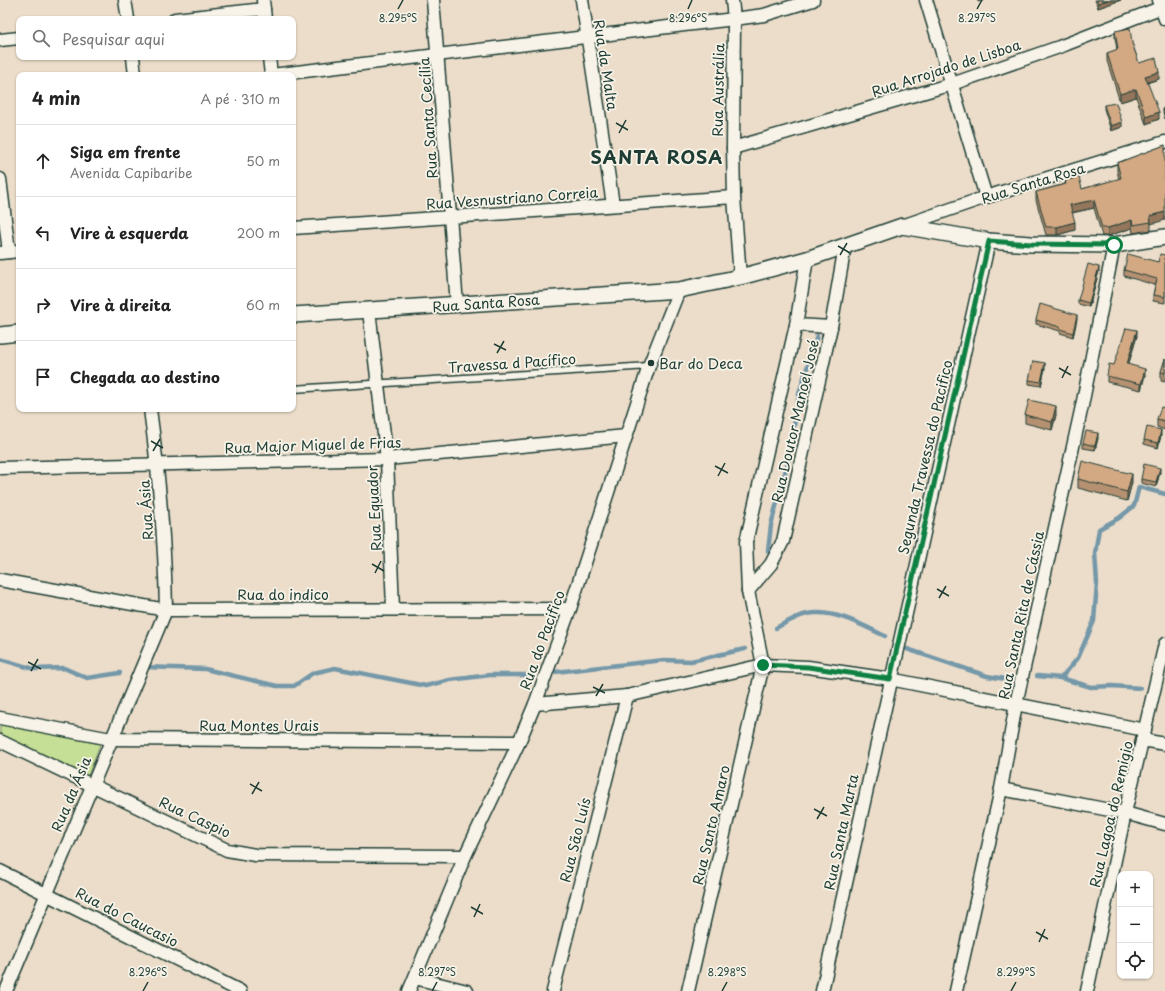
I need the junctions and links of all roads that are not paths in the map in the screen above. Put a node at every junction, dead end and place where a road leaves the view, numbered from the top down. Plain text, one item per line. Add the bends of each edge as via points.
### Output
1 (125, 0) edge
2 (433, 0) edge
3 (582, 0) edge
4 (732, 0) edge
5 (813, 0) edge
6 (926, 0) edge
7 (1162, 4) edge
8 (264, 9) edge
9 (128, 16) edge
10 (202, 16) edge
11 (734, 19) junction
12 (1165, 19) edge
13 (586, 37) junction
14 (16, 38) edge
15 (0, 40) edge
16 (438, 54) junction
17 (133, 60) edge
18 (270, 60) edge
19 (135, 72) edge
20 (272, 72) edge
21 (296, 72) edge
22 (952, 84) junction
23 (1165, 142) edge
24 (733, 148) junction
25 (0, 179) edge
26 (734, 197) junction
27 (986, 197) junction
28 (613, 206) junction
29 (450, 217) junction
30 (902, 226) junction
31 (296, 228) edge
32 (1165, 237) edge
33 (989, 241) junction
34 (1114, 245) junction
35 (845, 246) junction
36 (9, 252) edge
37 (807, 259) junction
38 (740, 277) junction
39 (679, 290) junction
40 (457, 305) junction
41 (369, 311) junction
42 (296, 315) edge
43 (796, 325) junction
44 (831, 327) junction
45 (16, 333) edge
46 (0, 335) edge
47 (649, 366) junction
48 (377, 385) junction
49 (296, 389) edge
50 (150, 412) edge
51 (626, 436) junction
52 (387, 459) junction
53 (157, 464) junction
54 (0, 468) edge
55 (0, 580) edge
56 (748, 591) junction
57 (393, 609) junction
58 (570, 609) junction
59 (166, 610) junction
60 (1165, 644) edge
61 (763, 665) junction
62 (890, 679) junction
63 (627, 696) junction
64 (535, 704) junction
65 (1016, 704) junction
66 (0, 718) edge
67 (1144, 735) junction
68 (111, 739) junction
69 (0, 741) edge
70 (519, 742) junction
71 (1165, 744) edge
72 (92, 785) junction
73 (1001, 789) junction
74 (1125, 813) junction
75 (1165, 824) edge
76 (465, 856) junction
77 (0, 871) edge
78 (46, 892) junction
79 (415, 978) junction
80 (6, 991) edge
81 (240, 991) edge
82 (409, 991) edge
83 (467, 991) edge
84 (553, 991) edge
85 (688, 991) edge
86 (822, 991) edge
87 (956, 991) edge
88 (1087, 991) edge

1 - 9 street
2 - 16 street, Rua Santa Cecília
3 - 13 street, Rua da Malta
4 - 11 street, Rua Austrália
5 - 11 street via 764,15
6 - 22 street
7 - 12 street
7 - 22 street, Rua Arrojado de Lisboa via 1059,47
8 - 10 street
11 - 13 street
11 - 24 street, Rua Austrália
13 - 16 street
13 - 28 street, Rua da Malta
14 - 15 street
16 - 21 street
16 - 29 street, Rua Santa Cecília
17 - 19 street
18 - 20 street
22 - 24 street, Rua Arrojado de Lisboa
22 - 27 street
23 - 27 street, Rua Santa Rosa
24 - 26 street, Rua Austrália
25 - 36 street
26 - 28 street, Rua Vesnustriano Correia
26 - 38 street, Rua Austrália
27 - 30 street, Rua Santa Rosa
28 - 29 street, Rua Vesnustriano Correia
29 - 31 street, Rua Vesnustriano Correia
29 - 40 street, Rua Santa Cecília
30 - 33 street
30 - 35 street, Rua Santa Rosa
32 - 34 street
33 - 34 street
33 - 62 street, Segunda Travessa do Pacifico
34 - 65 street, Rua Santa Rita de Cássia via 1082,406
35 - 37 street, Rua Santa Rosa
35 - 44 street, Rua Doutor Manoel José
37 - 38 street, Rua Santa Rosa
37 - 43 street, Rua Doutor Manoel José
38 - 39 street, Rua Santa Rosa
39 - 40 street, Rua Santa Rosa
39 - 47 street, Rua do Pacifico
40 - 41 street, Rua Santa Rosa
41 - 42 street, Rua Santa Rosa
41 - 48 street, Rua Equador
43 - 44 street
43 - 56 street, Rua Doutor Manoel José via 746,542
44 - 56 street, Rua Doutor Manoel José via 783,541 771,564
45 - 46 street
47 - 48 lane, Travessa d Pacífico
47 - 51 street, Rua do Pacifico
48 - 49 lane, Travessa d Pacífico
48 - 52 street, Rua Equador
50 - 53 street, Rua Ásia
51 - 52 street, Rua Major Miguel de Frias
51 - 58 street, Rua do Pacifico
52 - 53 street, Rua Major Miguel de Frias
52 - 57 street, Rua Equador
53 - 54 street, Rua Major Miguel de Frias
53 - 59 street, Rua Ásia via 166,574
55 - 59 street, Rua do indico
56 - 61 street, Rua Doutor Manoel José
57 - 58 street, Rua do indico
57 - 59 street, Rua do indico
58 - 64 street, Rua do Pacifico
59 - 68 street, Rua da Ásia
60 - 67 street, Rua Lagoa do Remigio
61 - 62 street via 808,667
61 - 63 street
61 - 85 street, Rua Santo Amaro
62 - 65 street
62 - 86 street, Rua Santa Marta
63 - 64 street
63 - 84 street, Rua São Luís
64 - 70 street, Rua do Pacifico
65 - 67 street
65 - 73 street, Rua Santa Rita de Cássia
66 - 68 street, Rua Montes Urais
67 - 71 street
67 - 74 street, Rua Lagoa do Remigio
68 - 70 street, Rua Montes Urais
68 - 72 street, Rua da Ásia
69 - 72 street, Rua Caspio
70 - 76 street, Rua do Pacifico
72 - 76 street, Rua Caspio via 227,850 255,855
72 - 78 street, Rua da Ásia
73 - 74 street
73 - 87 street, Rua Santa Rita de Cássia
74 - 75 street
74 - 88 street, Rua Lagoa do Remigio
76 - 79 street, Rua do Pacifico
77 - 78 street, Rua do Caucasio
78 - 80 street, Rua da Ásia
78 - 81 street, Rua do Caucasio
79 - 82 street, Rua do Pacifico
79 - 83 street

